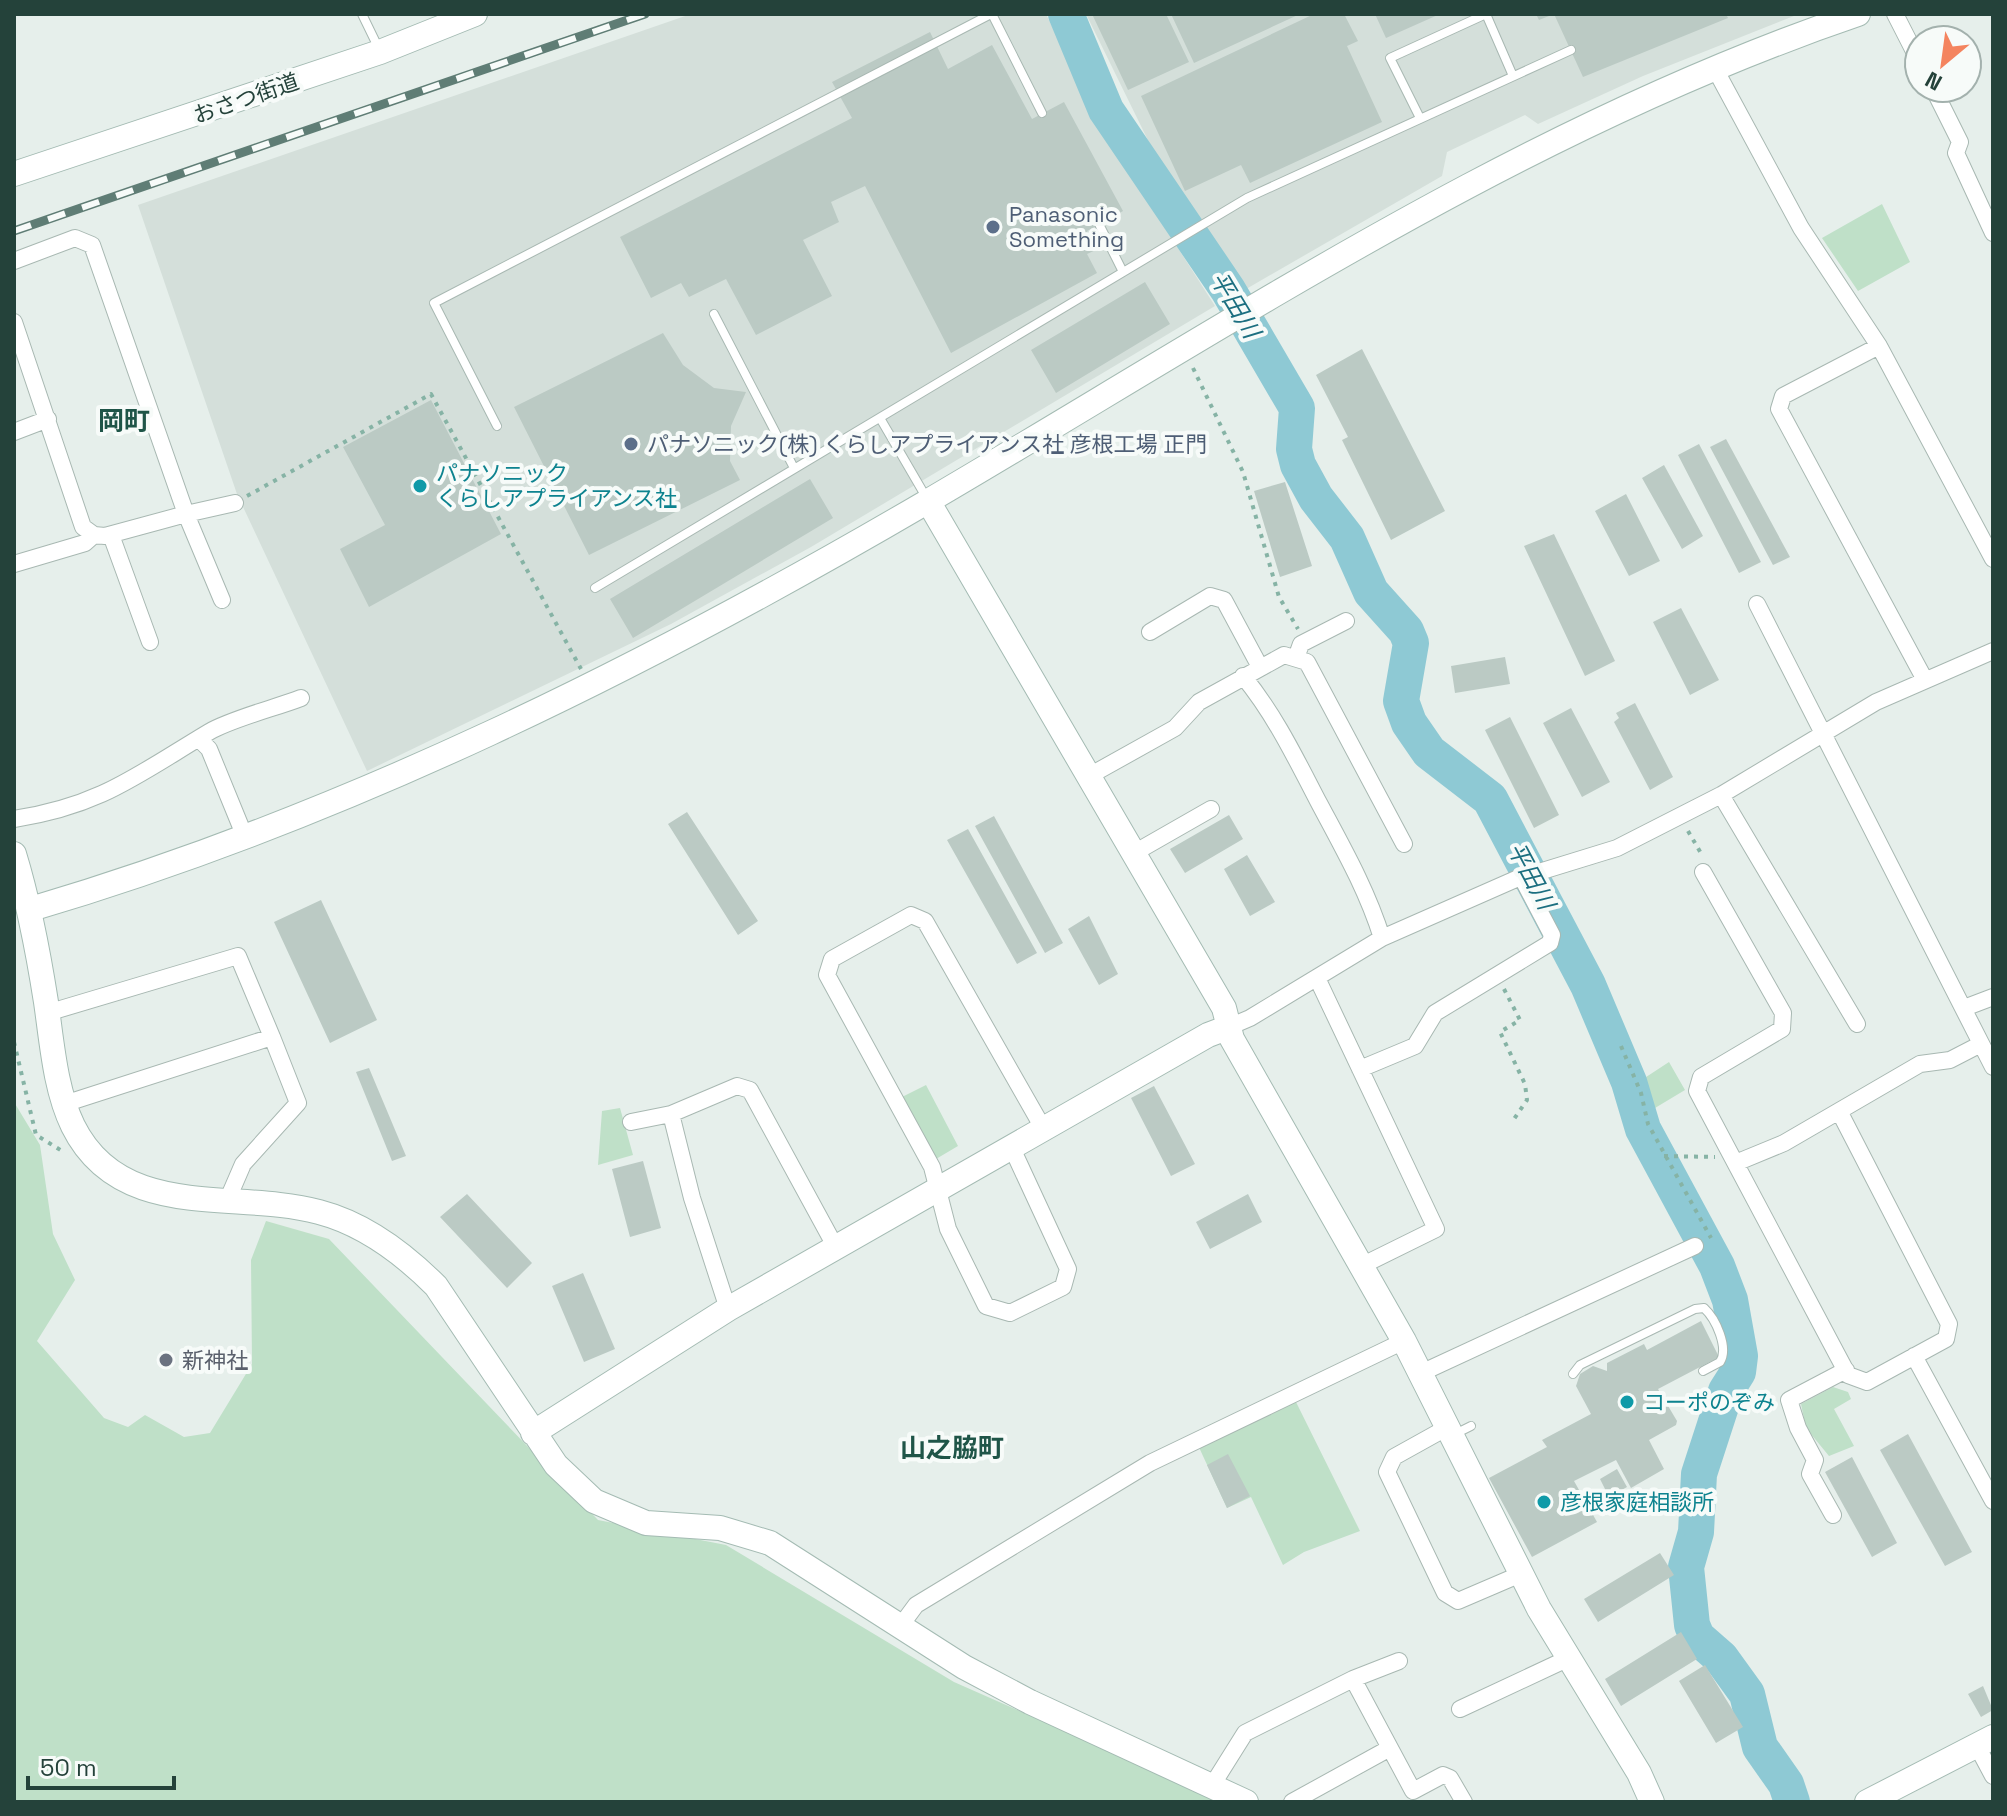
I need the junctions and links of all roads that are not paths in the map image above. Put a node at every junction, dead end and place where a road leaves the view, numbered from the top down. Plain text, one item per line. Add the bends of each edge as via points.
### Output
1 (362, 14) edge
2 (475, 14) edge
3 (991, 14) edge
4 (1486, 14) edge
5 (1858, 14) edge
6 (1571, 50) dead end
7 (380, 52) junction
8 (1714, 67) junction
9 (1513, 76) junction
10 (1941, 104) edge
11 (1042, 113) dead end
12 (1420, 118) junction
13 (14, 174) edge
14 (1099, 224) dead end
15 (1993, 233) edge
16 (14, 261) edge
17 (1123, 272) junction
18 (714, 314) dead end
19 (14, 322) edge
20 (1879, 346) junction
21 (880, 418) junction
22 (48, 419) junction
23 (497, 426) dead end
24 (14, 432) edge
25 (794, 468) junction
26 (928, 501) junction
27 (235, 503) road end
28 (186, 514) junction
29 (94, 535) junction
30 (111, 535) junction
31 (1993, 559) edge
32 (14, 564) edge
33 (595, 588) dead end
34 (222, 600) dead end
35 (1757, 604) dead end
36 (1346, 621) dead end
37 (1150, 632) dead end
38 (150, 642) dead end
39 (1993, 651) edge
40 (1296, 658) junction
41 (1260, 667) junction
42 (1243, 676) junction
43 (1925, 680) junction
44 (301, 698) dead end
45 (1824, 733) junction
46 (199, 739) junction
47 (1089, 776) junction
48 (1721, 795) junction
49 (1211, 809) dead end
50 (14, 819) edge
51 (245, 837) junction
52 (1404, 844) dead end
53 (1134, 853) junction
54 (14, 854) edge
55 (1703, 872) road end
56 (1529, 876) junction
57 (31, 909) junction
58 (1382, 938) junction
59 (1317, 978) junction
60 (1993, 997) edge
61 (1964, 1008) junction
62 (47, 1013) junction
63 (1857, 1024) dead end
64 (1229, 1027) junction
65 (272, 1037) junction
66 (1981, 1044) junction
67 (1993, 1067) edge
68 (1360, 1069) junction
69 (64, 1104) junction
70 (1839, 1111) junction
71 (671, 1114) junction
72 (631, 1122) dead end
73 (1043, 1128) junction
74 (1011, 1146) junction
75 (1736, 1158) junction
76 (938, 1187) junction
77 (227, 1201) junction
78 (835, 1246) junction
79 (1695, 1246) dead end
80 (1361, 1266) junction
81 (728, 1309) junction
82 (1404, 1341) junction
83 (1914, 1356) junction
84 (1846, 1370) junction
85 (1703, 1371) dead end
86 (1421, 1373) junction
87 (1573, 1374) dead end
88 (1457, 1430) junction
89 (533, 1433) junction
90 (1993, 1501) edge
91 (1833, 1515) dead end
92 (1528, 1576) junction
93 (899, 1628) junction
94 (1569, 1658) junction
95 (1399, 1661) dead end
96 (1353, 1679) junction
97 (1460, 1709) dead end
98 (1985, 1742) edge
99 (1390, 1748) junction
100 (1993, 1776) edge
101 (1213, 1784) junction
102 (1246, 1802) edge
103 (1292, 1802) edge
104 (1464, 1802) edge
105 (1652, 1802) edge
106 (1867, 1802) edge

1 - 7 lane
2 - 7 street, おさつ街道
3 - 11 lane
3 - 23 lane via 434,303
4 - 9 lane
4 - 12 lane via 1390,58
5 - 8 street
6 - 9 lane
7 - 13 street, おさつ街道
8 - 20 street via 1801,228
8 - 26 street via 1484,175
9 - 12 lane
10 - 15 street via 1960,142 1956,153
12 - 17 lane via 1247,198
14 - 17 lane
16 - 28 street via 75,238 92,245
17 - 21 lane
18 - 25 lane
19 - 22 street
20 - 31 street
20 - 43 street via 1783,396 1779,409
21 - 25 lane
21 - 26 lane
22 - 24 street
22 - 29 street via 83,527
25 - 33 lane
26 - 47 street
26 - 51 street via 747,604 589,683 367,790
27 - 28 street
28 - 30 street
28 - 34 street
29 - 30 street
29 - 32 street via 85,543
30 - 38 street
35 - 45 street
36 - 40 street via 1301,644
37 - 41 street via 1210,596 1224,600
39 - 43 street
40 - 41 street via 1284,655
40 - 52 street via 1307,662
41 - 42 street
42 - 47 street via 1199,702 1175,728
42 - 58 street via 1267,706 1370,898
43 - 45 street
44 - 46 street
45 - 48 street
45 - 61 street
46 - 50 street via 100,797
46 - 51 street via 209,749
47 - 53 street
48 - 56 street via 1617,848
48 - 63 street
49 - 53 street
51 - 57 street
53 - 64 street via 1224,1008
54 - 57 street
55 - 75 street via 1711,902 1783,1013 1782,1029 1701,1077 1697,1091
56 - 58 street
56 - 68 street via 1552,935 1550,943 1435,1013 1415,1046
57 - 62 street
58 - 59 street
59 - 64 street
59 - 68 street
60 - 61 street
61 - 66 street
62 - 65 street via 238,956
62 - 69 street
64 - 73 street
64 - 80 street
65 - 69 street
65 - 77 street via 298,1103 243,1164
66 - 67 street
66 - 70 street via 1950,1060 1920,1064
68 - 80 street via 1436,1229
69 - 77 street via 89,1149 135,1185 183,1199
70 - 75 street via 1784,1143
70 - 83 street via 1949,1324 1946,1339
71 - 72 street
71 - 78 street via 737,1086 750,1090
71 - 81 street
73 - 74 street
73 - 76 street via 925,921 911,915 832,959 827,975
74 - 76 street
74 - 76 street via 1068,1269 1063,1287 1010,1313 986,1306 948,1229
75 - 84 street
76 - 78 street
77 - 89 street via 322,1212 367,1231 414,1265 466,1326
78 - 81 street
79 - 86 street
80 - 82 street
81 - 89 street
82 - 86 street
82 - 93 street via 1150,1463 916,1605
83 - 84 street via 1867,1382
83 - 90 street
84 - 91 street via 1789,1400 1815,1460 1810,1474
85 - 87 lane via 1720,1362 1724,1349 1704,1308 1580,1365
86 - 88 street
88 - 92 street
88 - 92 street via 1394,1457 1387,1472 1445,1593 1458,1601
89 - 93 street via 563,1473 594,1501 646,1523 720,1528 770,1543
92 - 94 street
93 - 101 street via 1030,1702
94 - 97 street
94 - 105 street
95 - 96 street
96 - 99 street
96 - 101 street via 1245,1733
98 - 100 street
98 - 106 street
99 - 103 street
99 - 104 street via 1413,1791 1443,1775
101 - 102 street

